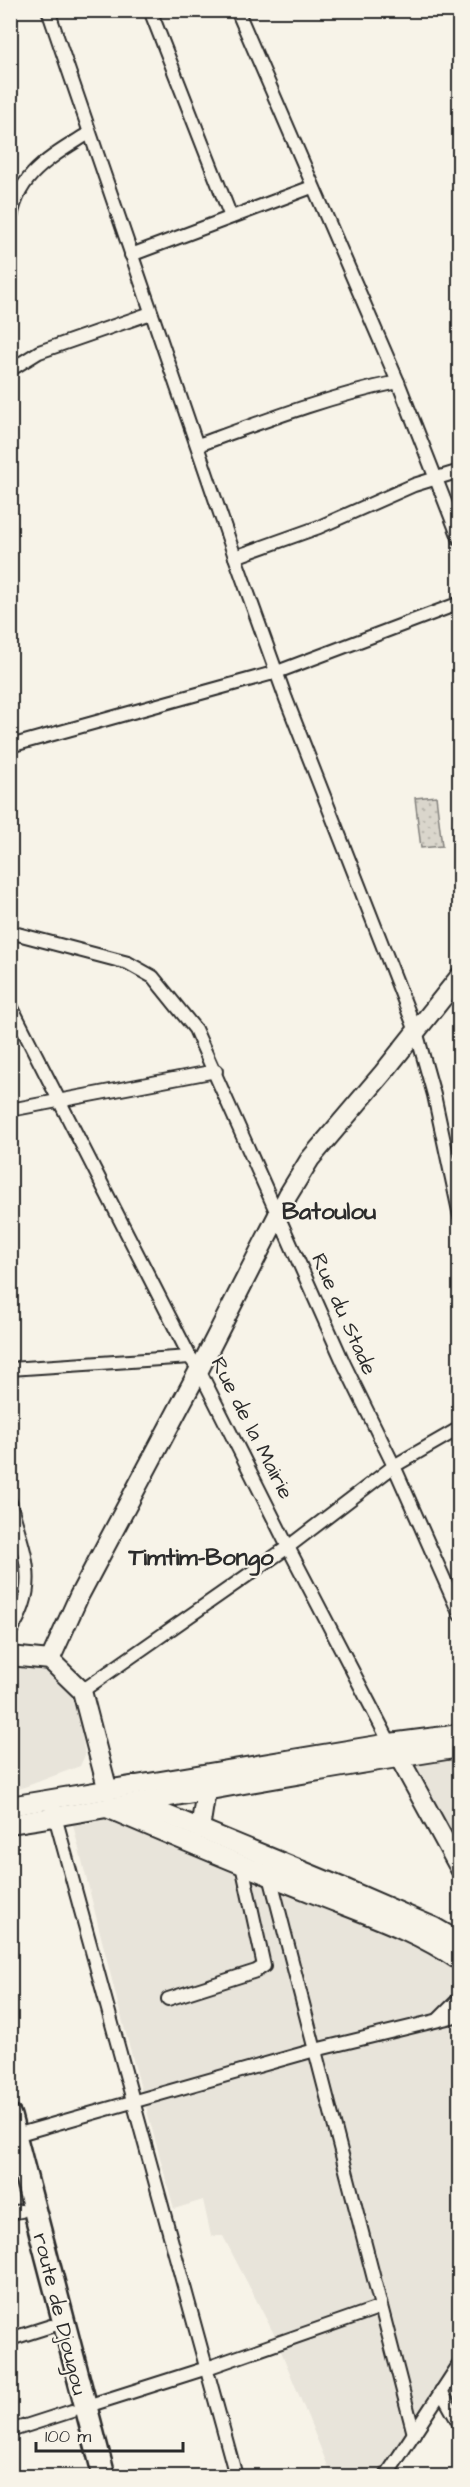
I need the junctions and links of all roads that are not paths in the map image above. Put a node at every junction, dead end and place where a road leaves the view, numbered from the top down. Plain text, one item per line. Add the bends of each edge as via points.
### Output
1 (48, 10) edge
2 (150, 10) edge
3 (237, 10) edge
4 (89, 133) junction
5 (312, 187) junction
6 (231, 217) junction
7 (10, 225) edge
8 (131, 255) junction
9 (151, 313) junction
10 (10, 370) edge
11 (398, 382) junction
12 (198, 445) junction
13 (459, 471) edge
14 (436, 479) junction
15 (459, 540) edge
16 (235, 557) junction
17 (459, 603) edge
18 (277, 672) junction
19 (10, 746) edge
20 (10, 932) edge
21 (459, 976) edge
22 (10, 1004) edge
23 (416, 1031) junction
24 (216, 1071) junction
25 (61, 1101) junction
26 (10, 1110) edge
27 (279, 1215) junction
28 (459, 1216) edge
29 (195, 1363) junction
30 (10, 1369) edge
31 (459, 1428) edge
32 (394, 1466) junction
33 (10, 1502) edge
34 (288, 1547) junction
35 (459, 1615) edge
36 (10, 1632) edge
37 (10, 1656) edge
38 (50, 1660) junction
39 (82, 1691) junction
40 (459, 1734) edge
41 (459, 1748) edge
42 (395, 1750) junction
43 (206, 1791) junction
44 (108, 1800) junction
45 (139, 1804) junction
46 (10, 1806) edge
47 (52, 1809) junction
48 (10, 1824) edge
49 (200, 1829) junction
50 (269, 1856) junction
51 (242, 1865) junction
52 (459, 1869) edge
53 (269, 1876) junction
54 (459, 1942) edge
55 (459, 1961) edge
56 (459, 1998) edge
57 (168, 1999) dead end
58 (459, 2015) edge
59 (438, 2020) junction
60 (315, 2050) junction
61 (133, 2101) junction
62 (12, 2129) edge
63 (10, 2172) edge
64 (16, 2212) edge
65 (381, 2307) junction
66 (51, 2326) junction
67 (10, 2339) edge
68 (459, 2363) edge
69 (207, 2368) junction
70 (441, 2391) junction
71 (78, 2409) junction
72 (459, 2425) edge
73 (10, 2431) edge
74 (414, 2434) junction
75 (89, 2476) edge
76 (104, 2476) edge
77 (236, 2476) edge
78 (386, 2476) edge

1 - 4 street
2 - 6 street
3 - 5 street
4 - 7 street via 35,170 18,191
4 - 8 street
5 - 6 street
5 - 11 street
6 - 8 street
8 - 9 street
9 - 10 street via 39,352
9 - 12 street
11 - 12 street via 357,390
11 - 14 street
12 - 16 street
13 - 14 street
14 - 15 street
14 - 16 street
16 - 18 street
17 - 18 street
18 - 19 street
18 - 23 street
20 - 24 street, Rue du Stade via 128,963 153,977 195,1029
21 - 23 main road
22 - 25 street, Rue de la Mairie
23 - 27 main road via 310,1159
23 - 28 street via 434,1095
24 - 25 street
24 - 27 street, Rue du Stade
25 - 26 street
25 - 29 street, Rue de la Mairie
27 - 29 main road
27 - 32 street, Rue du Stade
29 - 30 street
29 - 34 street, Rue de la Mairie
29 - 38 main road
31 - 32 street
32 - 34 street
32 - 35 street, Rue du Stade
33 - 36 street via 29,1575 26,1599
34 - 39 street
34 - 42 street, Rue de la Mairie
37 - 38 main road
38 - 39 main road
39 - 44 main road
40 - 42 main road
41 - 42 main road
42 - 43 main road
42 - 44 main road
42 - 52 main road, Rue de la Mairie
43 - 45 main road
43 - 49 main road
44 - 45 main road
44 - 47 main road
44 - 51 main road
45 - 49 main road
46 - 47 main road
47 - 48 main road
47 - 61 street
49 - 50 main road
50 - 53 street
50 - 54 main road via 409,1916
51 - 53 main road
51 - 57 street via 264,1966
53 - 55 main road via 416,1934
53 - 60 street
56 - 59 street
58 - 59 street
59 - 60 street
60 - 61 street
60 - 65 street
61 - 62 street
61 - 69 street
62 - 71 highway, route de Djougou
63 - 64 highway, route de Djougou
64 - 66 highway, route de Djougou
65 - 69 street
65 - 74 street
66 - 67 street
66 - 71 highway, route de Djougou
68 - 70 street
69 - 71 street
69 - 77 street
70 - 72 street
70 - 74 street
71 - 73 street
71 - 75 highway, route de Djougou
71 - 76 highway, route de Djougou
74 - 78 street

